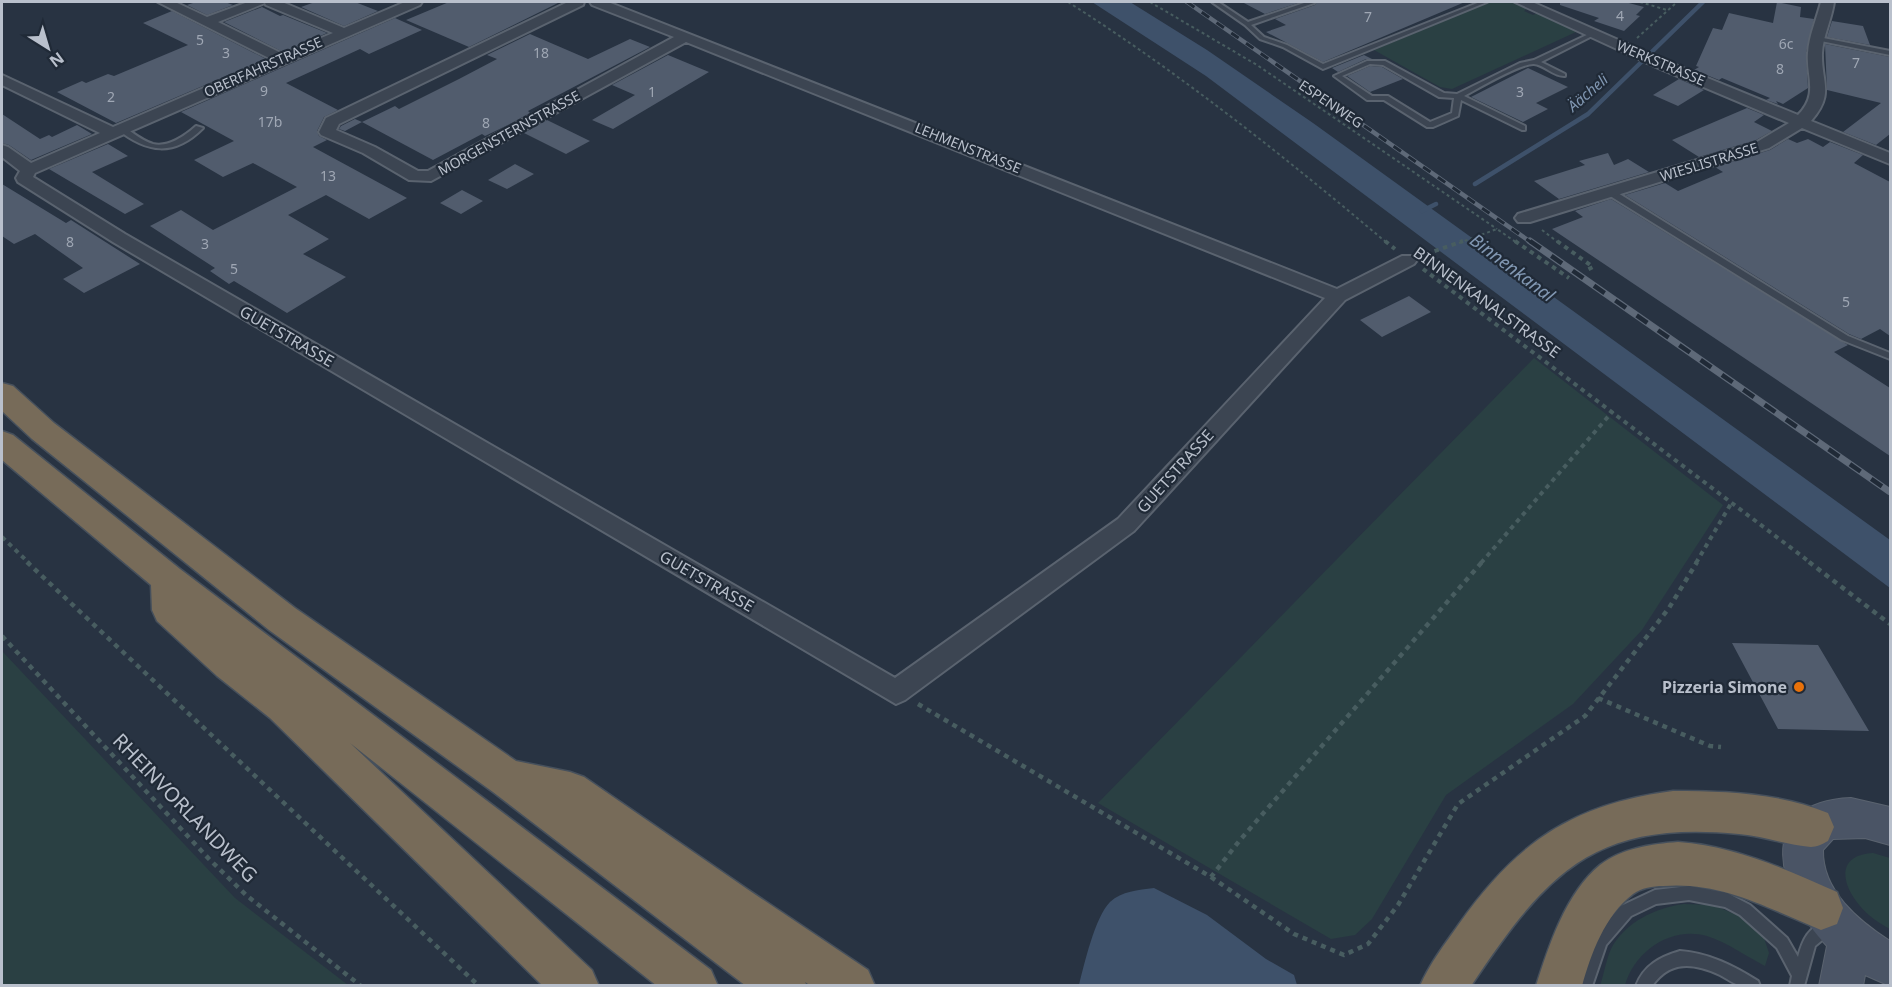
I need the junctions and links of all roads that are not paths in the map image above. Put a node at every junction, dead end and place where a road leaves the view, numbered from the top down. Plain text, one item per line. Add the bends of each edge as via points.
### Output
1 (165, 2) edge
2 (259, 2) edge
3 (271, 2) edge
4 (415, 2) edge
5 (578, 2) edge
6 (597, 2) edge
7 (1215, 2) edge
8 (1312, 2) edge
9 (1484, 2) edge
10 (1522, 2) edge
11 (1828, 2) edge
12 (206, 22) junction
13 (1247, 24) junction
14 (343, 32) junction
15 (1593, 34) junction
16 (685, 37) junction
17 (1818, 39) junction
18 (1890, 53) edge
19 (282, 59) junction
20 (1536, 62) junction
21 (1563, 75) dead end
22 (2, 79) edge
23 (1458, 96) junction
24 (1801, 122) junction
25 (199, 128) dead end
26 (1522, 128) dead end
27 (117, 131) junction
28 (2, 150) edge
29 (1890, 159) edge
30 (29, 170) junction
31 (1610, 192) junction
32 (1524, 218) road end
33 (1413, 258) road end
34 (1338, 296) junction
35 (1890, 356) edge
36 (2, 394) edge
37 (2, 443) edge
38 (168, 579) junction
39 (507, 778) junction
40 (1886, 821) edge
41 (1814, 827) junction
42 (1835, 923) junction
43 (1890, 965) edge
44 (1798, 981) edge
45 (576, 986) edge
46 (695, 986) edge
47 (784, 986) edge
48 (852, 986) edge
49 (1443, 986) edge
50 (1559, 986) edge
51 (1584, 986) edge
52 (1643, 986) edge
53 (1753, 986) edge
54 (1841, 986) edge

1 - 12 street
2 - 12 street
3 - 14 street
4 - 14 street, OBERFAHRSTRASSE
5 - 16 street, MORGENSTERNSTRASSE via 332,121 327,132 415,176 431,176
6 - 16 street, LEHMENSTRASSE
7 - 13 lane
8 - 13 lane
9 - 13 lane via 1323,67 1262,38
10 - 15 street, WERKSTRASSE
11 - 17 street, WIESLISTRASSE
12 - 19 street
14 - 19 street, OBERFAHRSTRASSE
15 - 20 lane
15 - 24 street, WERKSTRASSE
16 - 34 street, LEHMENSTRASSE
17 - 18 lane
17 - 24 street, WIESLISTRASSE via 1815,53 1819,86 1813,109
19 - 27 street, OBERFAHRSTRASSE
20 - 21 lane
20 - 23 lane via 1522,64
22 - 27 street
23 - 23 lane via 1455,114 1430,125 1385,98 1370,98 1336,76 1377,61 1442,94
23 - 26 lane
24 - 29 street, WERKSTRASSE
24 - 31 street, WIESLISTRASSE via 1763,145
25 - 27 lane via 175,142 153,147
27 - 30 street
28 - 30 street
30 - 34 street, GUETSTRASSE via 24,178 117,237 896,692 1126,525
31 - 32 street, WIESLISTRASSE
31 - 35 lane via 1845,338
33 - 34 street, GUETSTRASSE
36 - 39 highway via 43,431 282,619
37 - 38 highway
38 - 45 highway via 170,610 284,706
38 - 46 highway
39 - 47 highway
39 - 48 highway via 570,791
40 - 41 main road via 1851,816 1830,819
41 - 42 main road via 1804,842 1802,862 1808,884
41 - 49 highway via 1775,818 1672,810 1637,815 1598,828 1543,861 1521,883 1486,923
42 - 43 main road
42 - 44 lane via 1809,942
42 - 50 highway via 1749,877 1694,864 1663,864 1628,872 1602,894 1579,930
42 - 54 main road
44 - 51 lane via 1782,943 1745,910 1727,900 1689,893 1655,897 1626,911 1600,941
52 - 53 lane via 1648,975 1668,959 1691,957 1726,969

